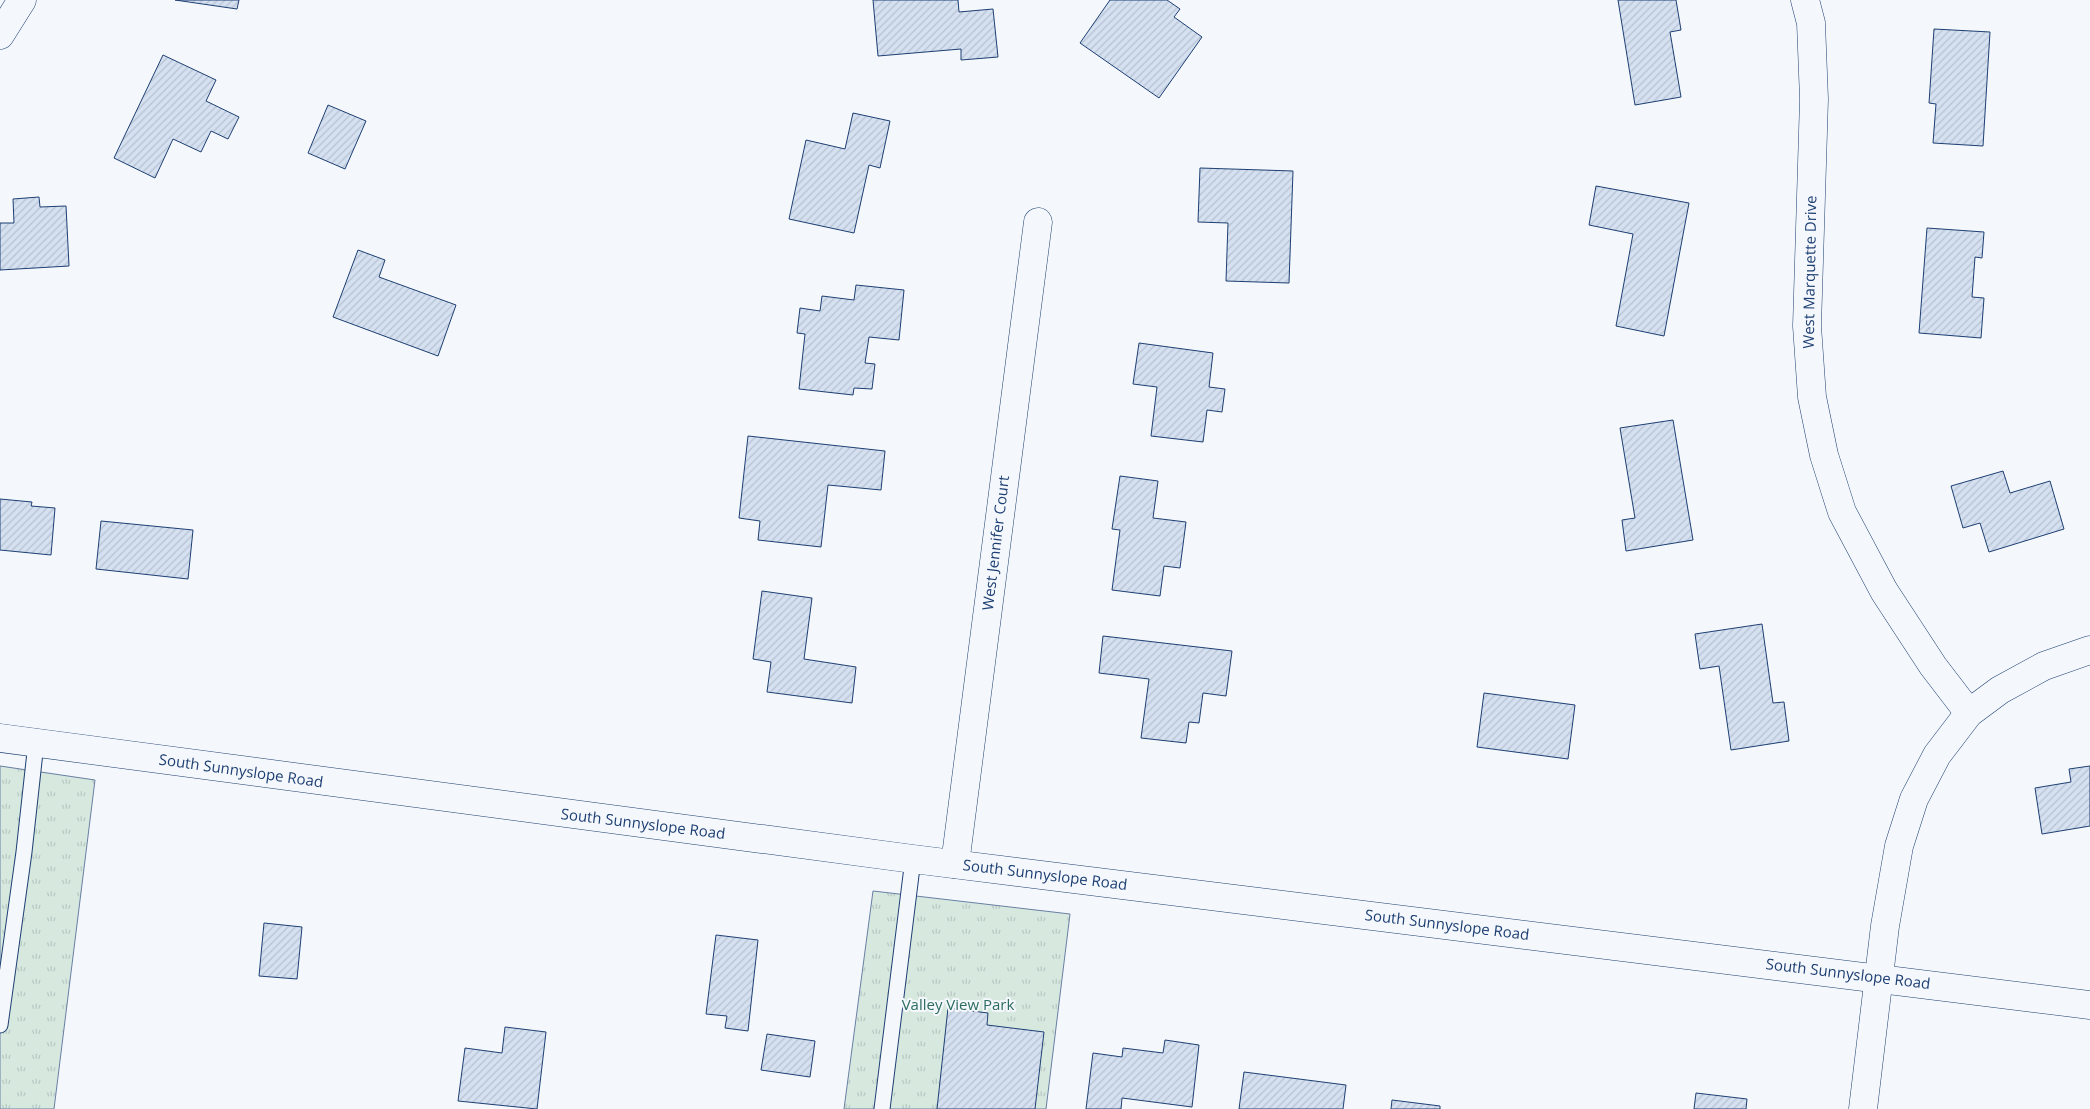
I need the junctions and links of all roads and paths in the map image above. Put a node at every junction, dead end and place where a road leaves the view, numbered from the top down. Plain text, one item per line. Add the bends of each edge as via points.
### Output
1 (22, 0) edge
2 (1805, 0) edge
3 (0, 36) edge
4 (1038, 222) dead end
5 (2090, 650) edge
6 (1969, 713) junction
7 (0, 738) edge
8 (36, 743) junction
9 (913, 859) junction
10 (955, 864) junction
11 (1878, 978) junction
12 (2090, 1005) edge
13 (0, 1025) edge
14 (882, 1109) edge
15 (1863, 1109) edge

1 - 3 street
2 - 6 street, West Marquette Drive via 1811,23 1814,99 1806,326 1812,397 1824,455 1842,512 1884,591 1933,666
4 - 10 street, West Jennifer Court
5 - 6 street via 2044,666 2000,690
6 - 11 street via 1937,755 1914,799 1899,846
7 - 8 street, South Sunnyslope Road
8 - 9 street, South Sunnyslope Road
8 - 13 lane
9 - 10 street, South Sunnyslope Road
9 - 14 lane
10 - 11 street, South Sunnyslope Road
11 - 12 street, South Sunnyslope Road
11 - 15 street

